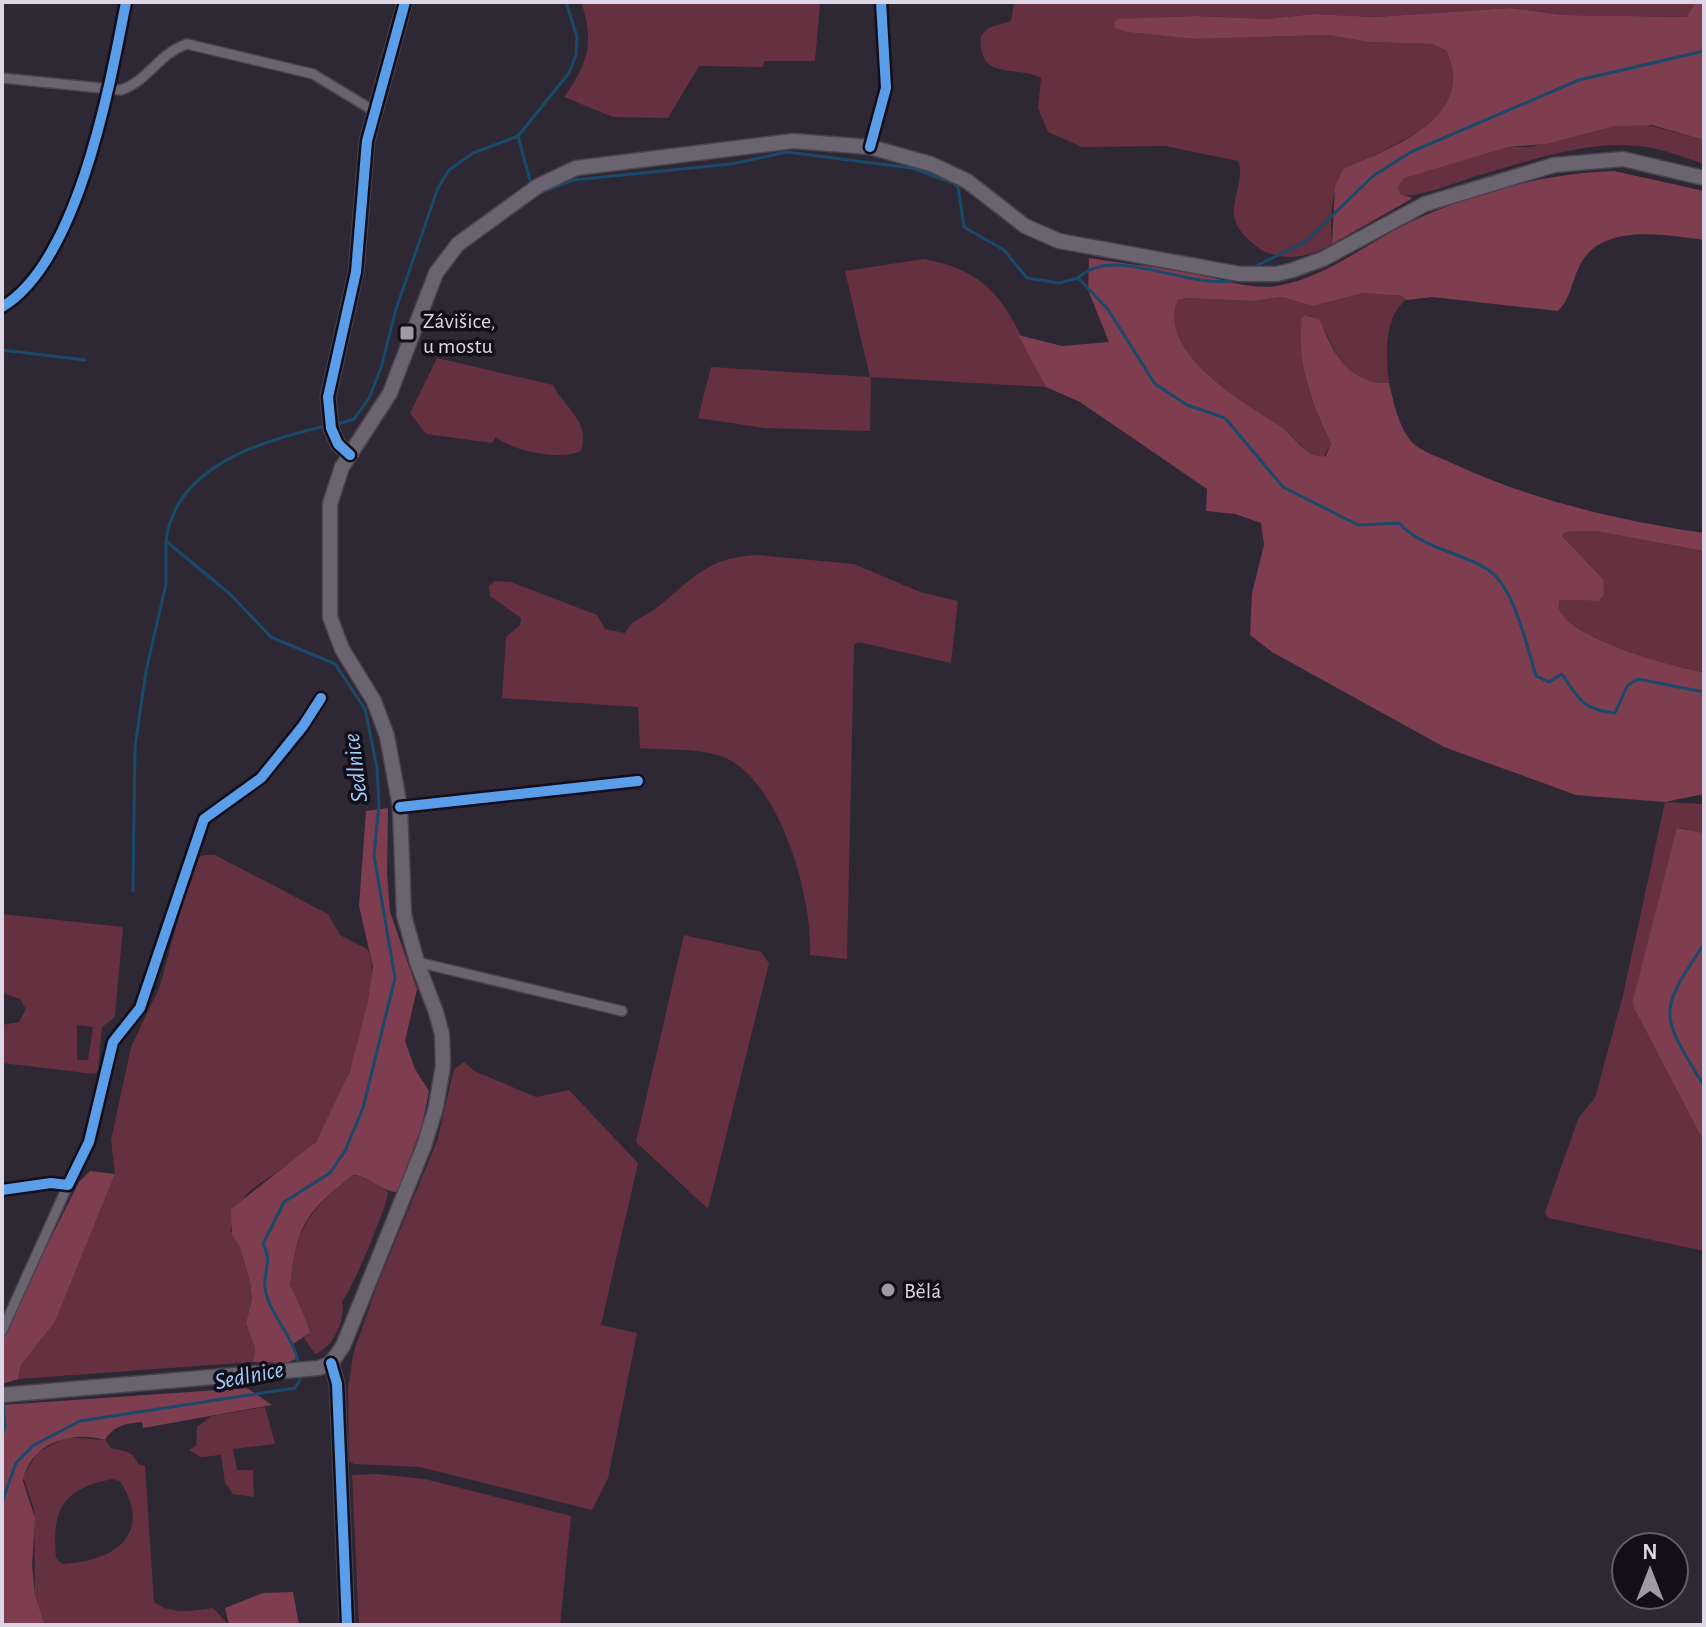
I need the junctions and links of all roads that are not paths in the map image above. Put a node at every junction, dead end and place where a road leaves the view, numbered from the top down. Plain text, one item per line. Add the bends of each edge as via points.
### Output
1 (126, 2) edge
2 (405, 2) edge
3 (881, 2) edge
4 (2, 78) edge
5 (109, 91) junction
6 (374, 111) junction
7 (870, 147) junction
8 (1704, 178) edge
9 (2, 307) edge
10 (350, 455) junction
11 (321, 698) dead end
12 (638, 781) dead end
13 (400, 807) junction
14 (417, 962) junction
15 (622, 1011) dead end
16 (68, 1185) junction
17 (2, 1190) edge
18 (2, 1331) edge
19 (331, 1363) junction
20 (2, 1395) edge
21 (347, 1625) edge

1 - 5 street
2 - 6 main road
3 - 7 street via 886,88
4 - 5 street
5 - 6 street via 134,86 175,48 187,44 313,74
5 - 9 street via 59,241 22,295
6 - 10 main road via 361,179 356,272 329,389 328,416 337,441
7 - 8 main road via 952,173 1048,237 1240,274 1284,273 1323,259 1425,204 1554,165 1623,159
7 - 10 main road via 793,141 623,160 576,168 534,188 446,257 390,393
10 - 13 main road via 330,504 330,617 336,638 379,712
11 - 16 street via 261,778 204,819 140,1008 113,1042 89,1142
12 - 13 street
13 - 14 main road via 402,902
14 - 15 street
14 - 19 main road via 442,1034 439,1097 347,1336
16 - 17 street
16 - 18 street
19 - 20 main road via 288,1372
19 - 21 main road via 337,1384

